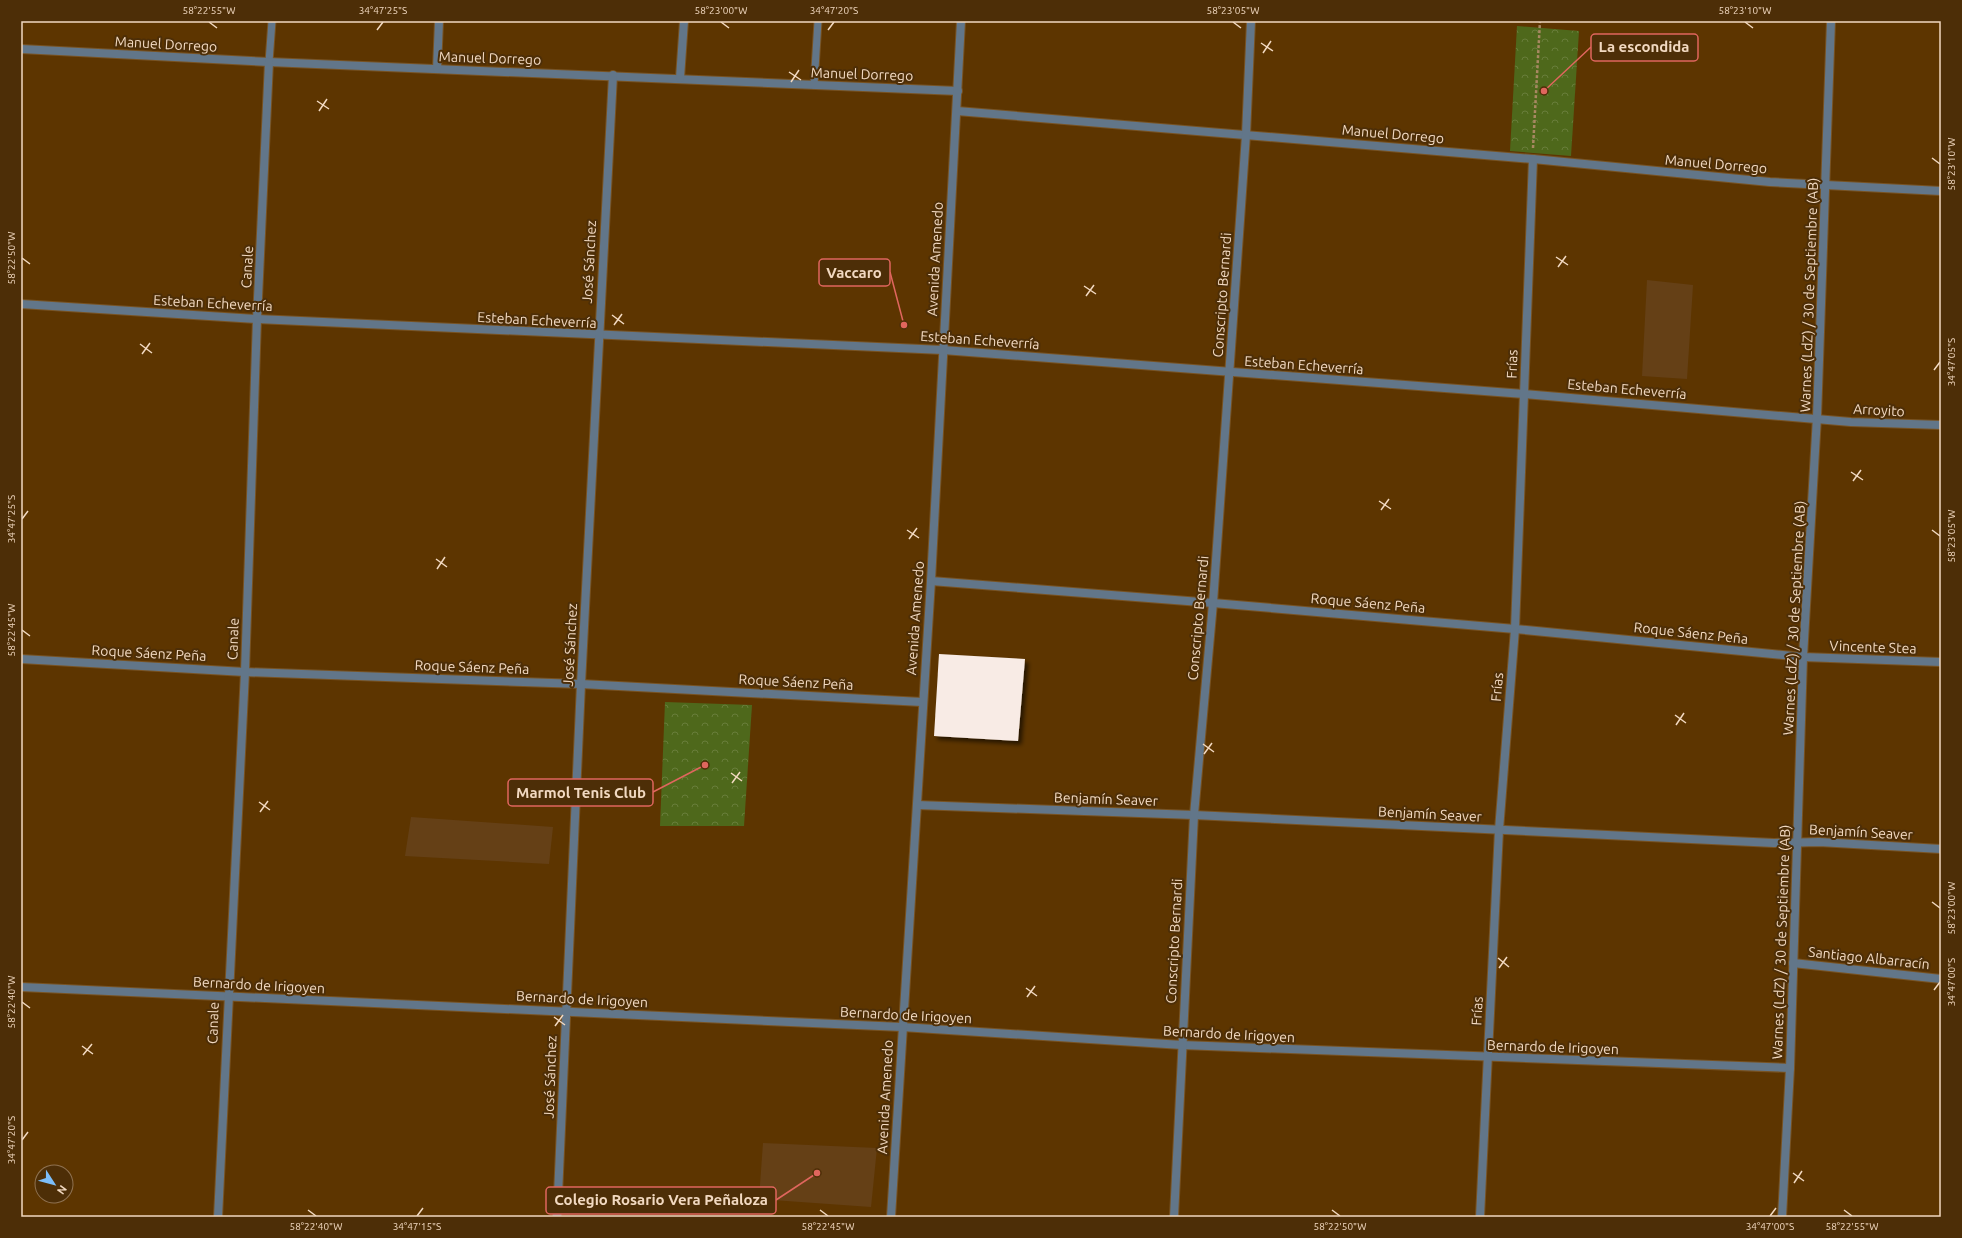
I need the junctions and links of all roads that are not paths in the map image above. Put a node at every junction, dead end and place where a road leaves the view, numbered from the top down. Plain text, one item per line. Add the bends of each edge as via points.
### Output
1 (272, 21) edge
2 (439, 21) edge
3 (684, 21) edge
4 (818, 21) edge
5 (961, 21) edge
6 (1251, 21) edge
7 (1831, 21) edge
8 (21, 50) edge
9 (269, 62) junction
10 (437, 69) junction
11 (613, 76) junction
12 (680, 78) junction
13 (814, 85) junction
14 (958, 91) junction
15 (957, 111) junction
16 (1246, 135) junction
17 (1533, 159) junction
18 (1826, 186) junction
19 (1941, 191) edge
20 (21, 304) edge
21 (257, 319) junction
22 (598, 336) junction
23 (943, 350) junction
24 (1230, 372) junction
25 (1524, 394) junction
26 (1817, 418) junction
27 (1941, 425) edge
28 (930, 581) junction
29 (1213, 603) junction
30 (1515, 629) junction
31 (1803, 657) junction
32 (21, 659) edge
33 (1941, 662) edge
34 (245, 672) junction
35 (581, 684) junction
36 (922, 702) junction
37 (917, 805) junction
38 (1194, 815) junction
39 (1499, 830) junction
40 (1798, 842) junction
41 (1941, 849) edge
42 (1793, 963) junction
43 (1941, 979) edge
44 (21, 987) edge
45 (228, 996) junction
46 (565, 1011) junction
47 (902, 1027) junction
48 (1182, 1045) junction
49 (1488, 1057) junction
50 (1790, 1068) junction
51 (218, 1217) edge
52 (557, 1217) edge
53 (891, 1217) edge
54 (1174, 1217) edge
55 (1480, 1217) edge
56 (1782, 1217) edge

1 - 9 lane
2 - 10 street
3 - 12 street
4 - 13 lane
5 - 14 street, Avenida Amenedo
6 - 16 street, Conscripto Bernardi
7 - 18 street, Warnes (LdZ) / 30 de Septiembre (AB)
8 - 9 street, Manuel Dorrego
9 - 10 street, Manuel Dorrego
9 - 21 street, Canale
10 - 11 street, Manuel Dorrego
11 - 12 street, Manuel Dorrego
11 - 22 street, José Sánchez
12 - 13 street, Manuel Dorrego
13 - 14 street, Manuel Dorrego
14 - 15 street, Avenida Amenedo
15 - 16 street, Manuel Dorrego
15 - 23 street, Avenida Amenedo
16 - 17 street, Manuel Dorrego
16 - 24 street, Conscripto Bernardi
17 - 18 street, Manuel Dorrego
17 - 25 street, Frías
18 - 19 street, Manuel Dorrego
18 - 26 street, Warnes (LdZ) / 30 de Septiembre (AB)
20 - 21 street, Esteban Echeverría
21 - 22 street, Esteban Echeverría
21 - 34 street, Canale
22 - 23 street, Esteban Echeverría
22 - 35 street, José Sánchez
23 - 24 street, Esteban Echeverría
23 - 28 street, Avenida Amenedo
24 - 25 street, Esteban Echeverría
24 - 29 street, Conscripto Bernardi
25 - 26 street, Esteban Echeverría
25 - 30 street, Frías
26 - 27 street, Arroyito via 1851,422
26 - 31 street, Warnes (LdZ) / 30 de Septiembre (AB)
28 - 29 street, Roque Sáenz Peña
28 - 36 street, Avenida Amenedo
29 - 30 street, Roque Sáenz Peña
29 - 38 street, Conscripto Bernardi
30 - 31 street, Roque Sáenz Peña
30 - 39 street, Frías
31 - 33 street, Vincente Stea
31 - 40 street, Warnes (LdZ) / 30 de Septiembre (AB)
32 - 34 street, Roque Sáenz Peña
34 - 35 street, Roque Sáenz Peña
34 - 45 street, Canale
35 - 36 street, Roque Sáenz Peña
35 - 46 street, José Sánchez
36 - 37 street, Avenida Amenedo
37 - 38 street, Benjamín Seaver
37 - 47 street, Avenida Amenedo
38 - 39 street, Benjamín Seaver
38 - 48 street, Conscripto Bernardi
39 - 40 street, Benjamín Seaver
39 - 49 street, Frías
40 - 41 street, Benjamín Seaver
40 - 42 street, Warnes (LdZ) / 30 de Septiembre (AB)
42 - 43 street, Santiago Albarracín
42 - 50 street, Warnes (LdZ) / 30 de Septiembre (AB)
44 - 45 street, Bernardo de Irigoyen
45 - 46 street, Bernardo de Irigoyen
45 - 51 street, Canale
46 - 47 street, Bernardo de Irigoyen
46 - 52 street, José Sánchez
47 - 48 street, Bernardo de Irigoyen
47 - 53 street, Avenida Amenedo
48 - 49 street, Bernardo de Irigoyen
48 - 54 street, Conscripto Bernardi
49 - 50 street, Bernardo de Irigoyen
49 - 55 street, Frías
50 - 56 street, Warnes (LdZ) / 30 de Septiembre (AB)

